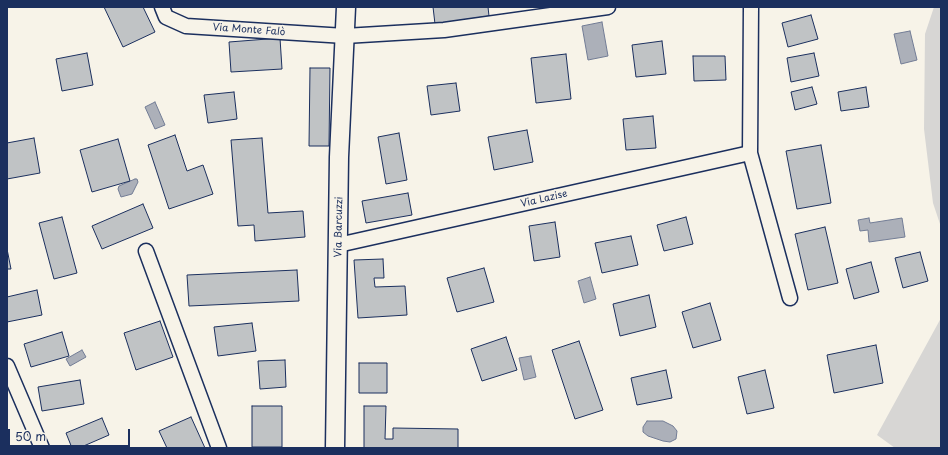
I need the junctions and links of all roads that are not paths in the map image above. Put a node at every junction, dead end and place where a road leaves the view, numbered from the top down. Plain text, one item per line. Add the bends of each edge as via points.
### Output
1 (162, 7) edge
2 (346, 7) edge
3 (608, 7) edge
4 (750, 7) edge
5 (345, 36) junction
6 (750, 153) junction
7 (338, 245) junction
8 (146, 251) dead end
9 (790, 298) dead end
10 (7, 366) edge
11 (42, 448) edge
12 (219, 448) edge
13 (335, 448) edge

1 - 5 street, Via Monte Falò via 166,16 186,26
2 - 5 street, Via Barcuzzi
3 - 5 street via 444,30
4 - 6 street
5 - 7 street, Via Barcuzzi
6 - 7 street, Via Lazise
6 - 9 street
7 - 13 street, Via Barcuzzi
8 - 12 street
10 - 11 street

